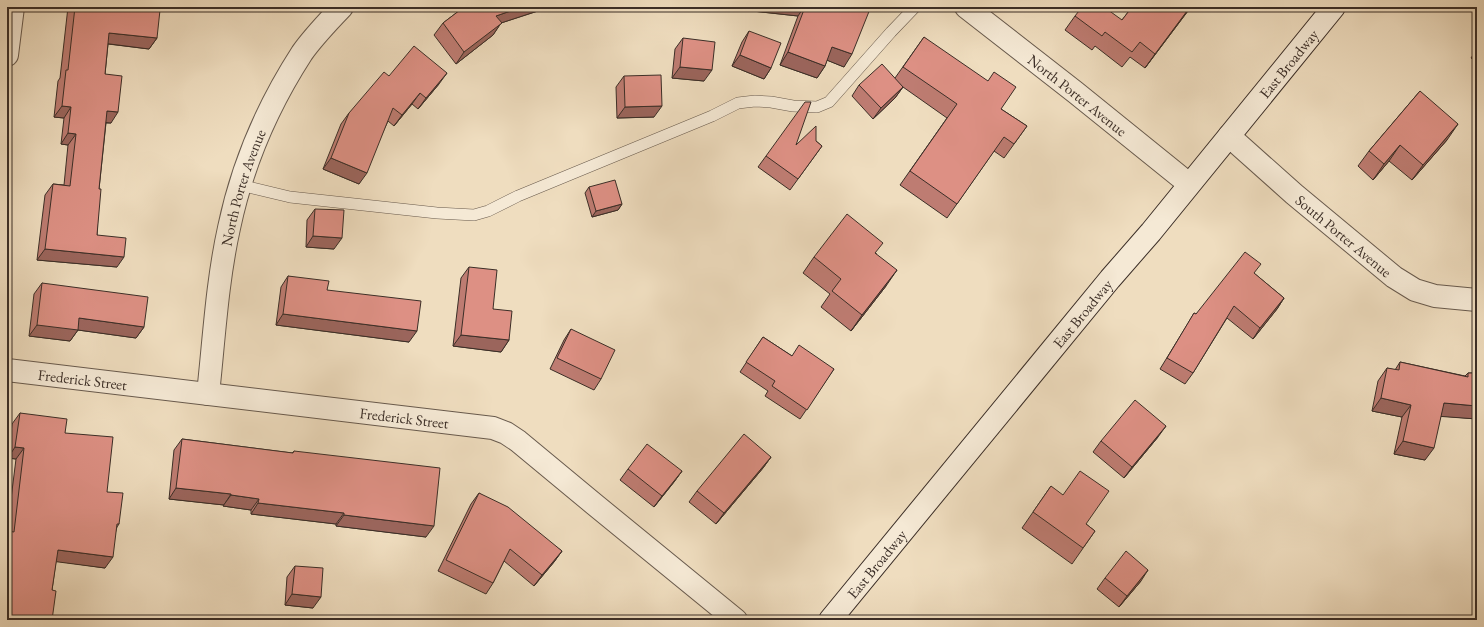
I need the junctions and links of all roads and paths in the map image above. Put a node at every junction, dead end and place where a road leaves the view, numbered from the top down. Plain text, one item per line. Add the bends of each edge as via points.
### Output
1 (13, 7) edge
2 (342, 7) edge
3 (915, 7) edge
4 (966, 7) edge
5 (1334, 7) edge
6 (7, 55) edge
7 (1229, 136) junction
8 (1189, 184) junction
9 (240, 186) junction
10 (1477, 300) edge
11 (7, 370) edge
12 (208, 394) junction
13 (736, 620) edge
14 (830, 620) edge

1 - 6 street
2 - 9 street, North Porter Avenue via 303,53 272,105
3 - 9 lane via 829,102 817,107 755,101 738,103 518,196 488,212 474,215 436,213 290,197
4 - 8 street, North Porter Avenue
5 - 7 street, East Broadway
7 - 8 street, East Broadway
7 - 10 street, South Porter Avenue via 1394,277 1415,290 1435,296
8 - 14 street, East Broadway
9 - 12 street, North Porter Avenue via 229,229
11 - 12 street, Frederick Street
12 - 13 street, Frederick Street via 493,428 506,433

